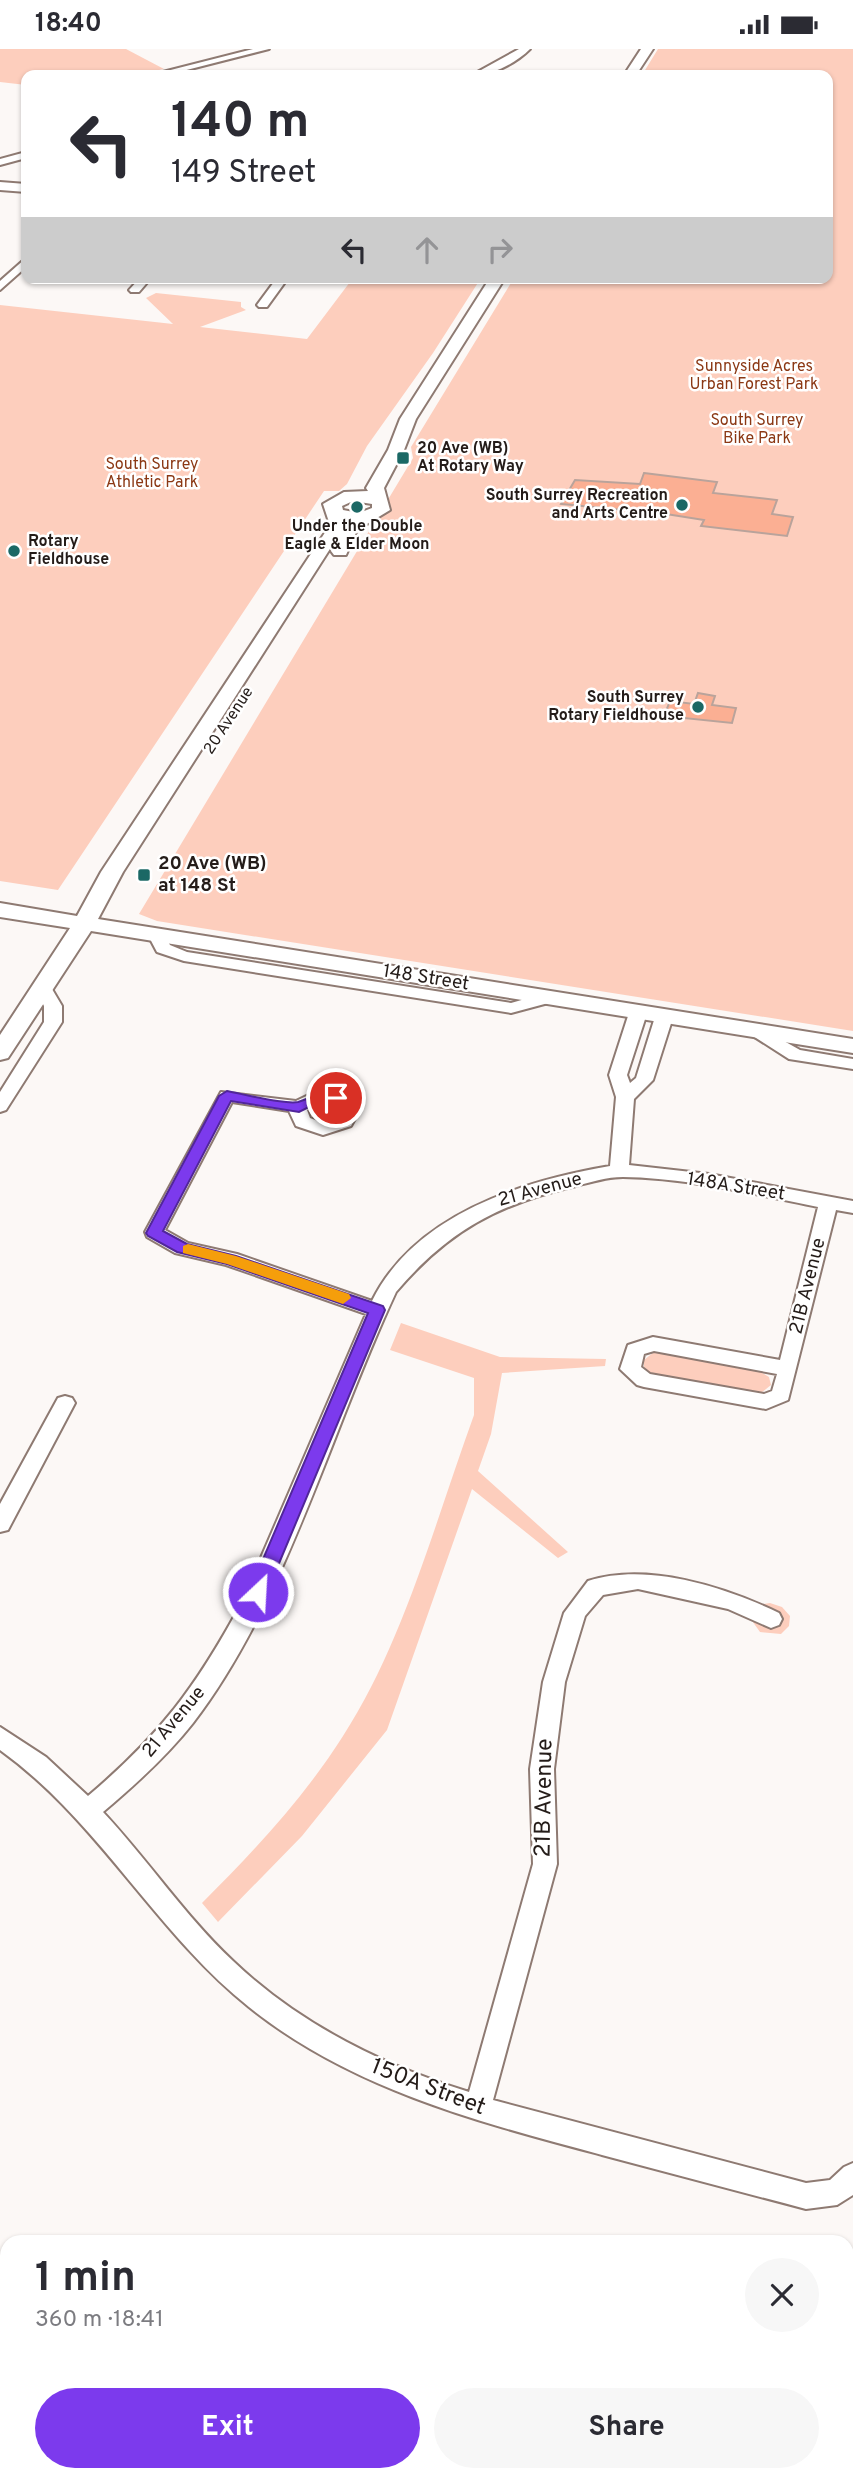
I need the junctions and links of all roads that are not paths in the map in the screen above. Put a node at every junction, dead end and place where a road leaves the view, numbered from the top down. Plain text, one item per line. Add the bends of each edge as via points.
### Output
1 (264, 49) edge
2 (525, 49) edge
3 (647, 49) edge
4 (177, 70) edge
5 (488, 70) edge
6 (633, 70) edge
7 (21, 156) edge
8 (0, 162) edge
9 (0, 186) edge
10 (21, 188) edge
11 (21, 266) edge
12 (140, 284) edge
13 (279, 284) edge
14 (494, 284) edge
15 (0, 287) edge
16 (135, 290) dead end
17 (263, 305) dead end
18 (408, 419) junction
19 (350, 496) junction
20 (381, 501) junction
21 (339, 516) junction
22 (368, 518) junction
23 (0, 910) edge
24 (84, 924) junction
25 (43, 988) junction
26 (638, 1013) junction
27 (664, 1017) junction
28 (760, 1032) junction
29 (853, 1046) edge
30 (2, 1047) edge
31 (853, 1064) edge
32 (625, 1097) junction
33 (0, 1106) edge
34 (299, 1107) dead end
35 (619, 1171) junction
36 (828, 1202) junction
37 (853, 1207) edge
38 (377, 1310) junction
39 (788, 1369) junction
40 (65, 1403) dead end
41 (0, 1524) edge
42 (771, 1619) dead end
43 (0, 1737) edge
44 (89, 1810) junction
45 (477, 2109) junction
46 (853, 2176) edge

1 - 4 street
2 - 5 street
3 - 6 street
7 - 8 street
9 - 10 street
11 - 15 street
12 - 16 street
13 - 17 street
14 - 18 street
18 - 19 street via 363,487
18 - 20 street via 375,488
19 - 20 street
19 - 21 street, 20 Avenue via 332,504
20 - 22 street via 381,510
21 - 22 street
21 - 24 street, 20 Avenue via 339,526 112,872
22 - 24 street, 20 Avenue via 349,527 346,543 121,889
23 - 24 street, 148 Street
24 - 25 street, 20 Avenue
24 - 26 street, 148 Street
25 - 30 street, 20 Avenue
25 - 33 street via 53,1006 53,1023
26 - 27 street, 148 Street
26 - 32 street via 618,1075
27 - 28 street, 148 Street
27 - 32 street via 645,1080
28 - 29 street, 148 Street
28 - 31 street via 795,1055
32 - 35 street
34 - 38 street via 227,1096 154,1233 182,1248 230,1259
35 - 36 street, 148A Street
35 - 38 street, 21 Avenue via 525,1190 484,1206 413,1258
36 - 37 street, 148A Street
36 - 39 street, 21B Avenue
38 - 44 street, 21 Avenue via 238,1635 192,1707
39 - 39 street, 21B Avenue via 781,1395 766,1402 644,1380 630,1369 635,1350 653,1344
40 - 41 street
42 - 45 street, 21B Avenue via 733,1601 638,1581 596,1587 575,1613 547,1718 542,1769 545,1864
43 - 44 street, 150A Street
44 - 45 street, 150A Street via 195,1942 258,1999 322,2044 371,2069
45 - 46 street, 150A Street via 806,2196 837,2192

